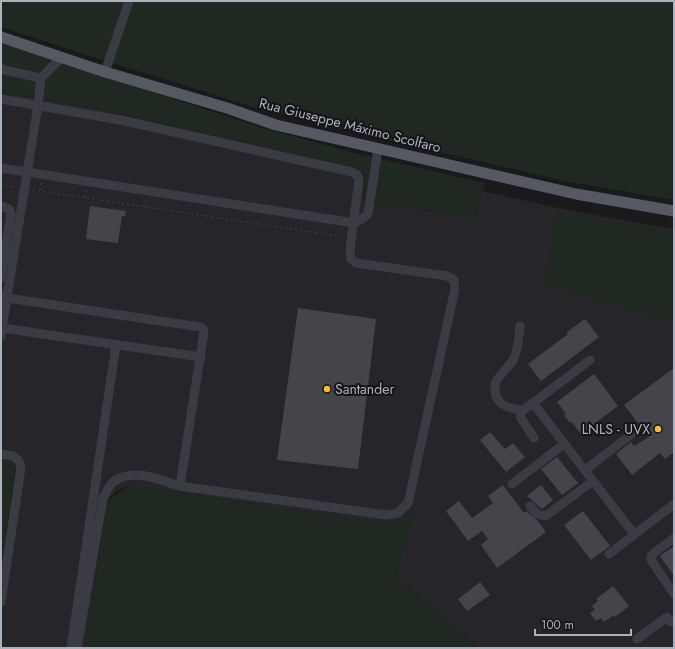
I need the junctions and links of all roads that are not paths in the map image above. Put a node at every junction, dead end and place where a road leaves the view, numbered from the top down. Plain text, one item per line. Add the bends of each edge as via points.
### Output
1 (129, 1) edge
2 (1, 38) edge
3 (62, 57) junction
4 (1, 68) edge
5 (106, 72) junction
6 (40, 78) junction
7 (1, 99) edge
8 (38, 105) junction
9 (378, 149) junction
10 (1, 168) edge
11 (26, 172) junction
12 (1, 206) edge
13 (674, 210) edge
14 (354, 223) junction
15 (5, 229) edge
16 (1, 278) edge
17 (4, 296) edge
18 (520, 326) dead end
19 (1, 330) edge
20 (116, 345) junction
21 (201, 357) junction
22 (590, 360) dead end
23 (533, 403) junction
24 (523, 410) junction
25 (633, 433) dead end
26 (534, 438) dead end
27 (564, 444) junction
28 (1, 454) edge
29 (585, 470) junction
30 (593, 482) junction
31 (512, 484) dead end
32 (180, 486) junction
33 (674, 504) edge
34 (530, 506) dead end
35 (634, 534) junction
36 (674, 538) edge
37 (610, 554) dead end
38 (674, 594) edge
39 (1, 602) edge
40 (671, 620) edge
41 (637, 639) dead end
42 (71, 648) edge
43 (77, 648) edge

1 - 5 street
2 - 3 main road, Rua Giuseppe Máximo Scolfaro
3 - 5 main road, Rua Giuseppe Máximo Scolfaro
3 - 6 street
4 - 6 street
5 - 9 main road, Rua Giuseppe Máximo Scolfaro via 276,125
6 - 8 street
7 - 8 street
8 - 11 street
8 - 14 street via 181,133 352,172 359,180
9 - 13 main road, Rua Giuseppe Máximo Scolfaro via 576,194
9 - 14 street via 368,214
10 - 11 street
11 - 14 street
11 - 17 street
12 - 15 street via 9,209 10,214
14 - 32 street via 350,249 351,258 356,263 447,276 454,280 455,289 408,503 398,513 386,515
15 - 16 street
17 - 19 street
17 - 21 street via 200,327 204,332
18 - 24 street via 515,355 495,384 495,394 505,407
19 - 20 street
20 - 21 street
20 - 42 street
21 - 32 street
22 - 23 street
23 - 24 street
23 - 27 street
24 - 26 street via 520,413 521,418
25 - 29 street
27 - 29 street
27 - 31 street
28 - 39 street via 13,456 19,461 21,468
29 - 30 street
30 - 34 street via 547,515 538,515
30 - 35 street
32 - 43 street via 148,476 130,475 112,483 103,498
33 - 35 street
35 - 37 street
36 - 38 street via 654,553 650,560
40 - 41 street

